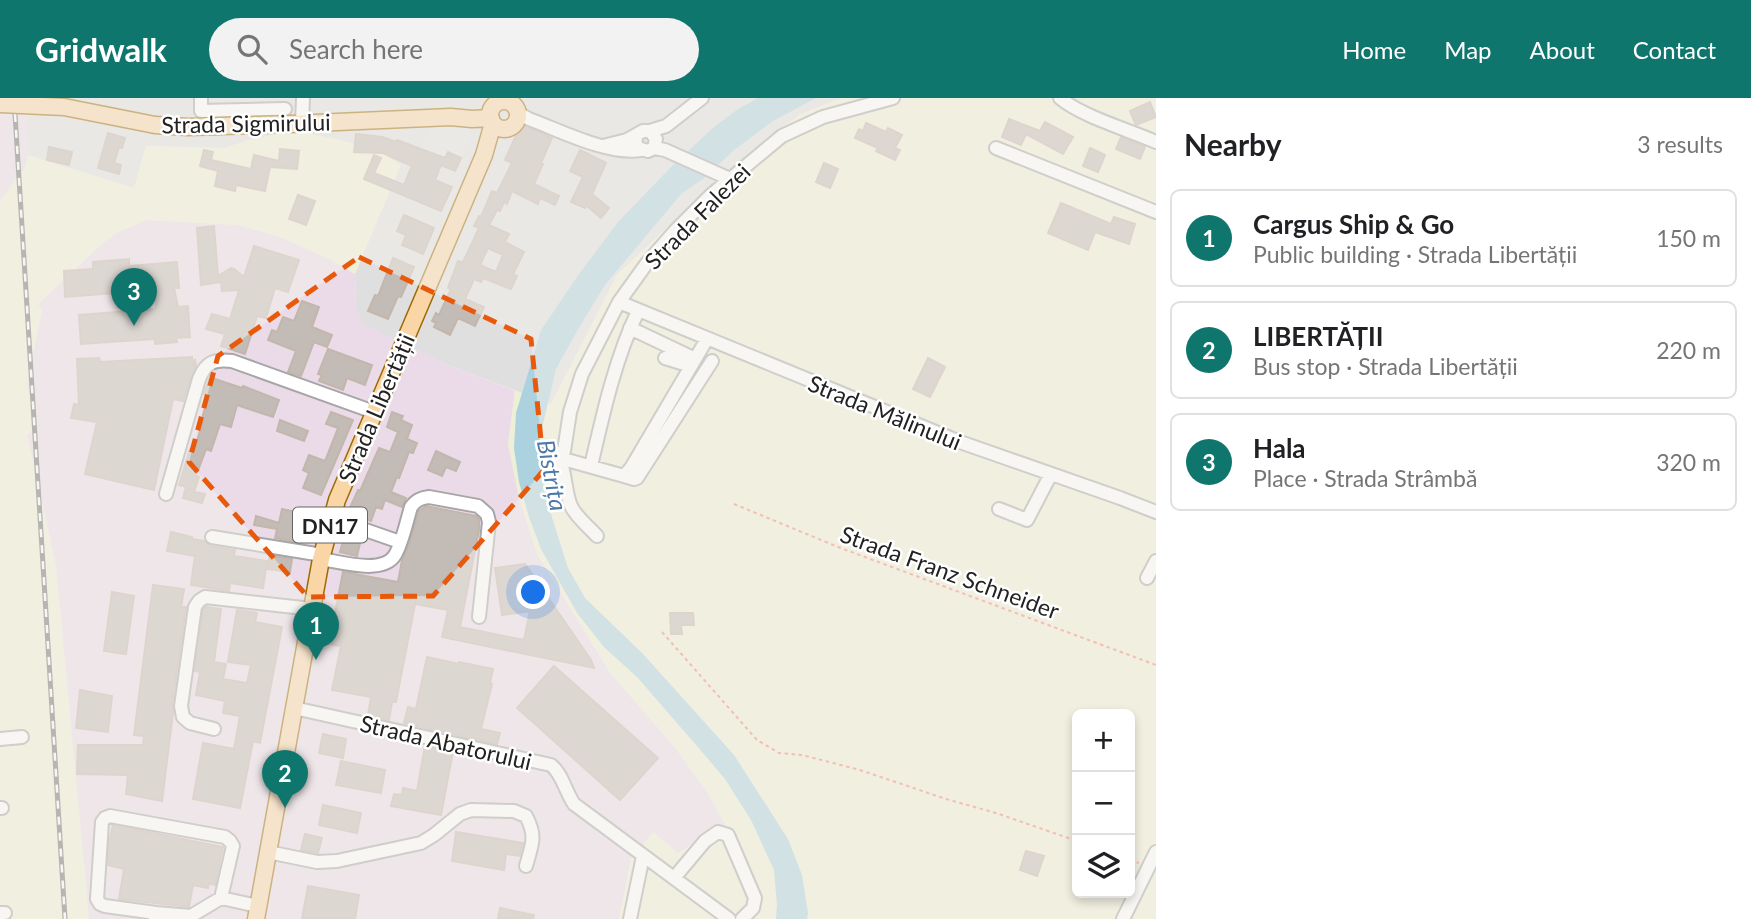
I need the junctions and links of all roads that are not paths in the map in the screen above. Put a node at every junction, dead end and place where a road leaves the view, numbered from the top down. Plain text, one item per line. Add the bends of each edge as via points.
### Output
1 (303, 98) edge
2 (702, 98) edge
3 (893, 98) edge
4 (1060, 98) edge
5 (0, 104) edge
6 (201, 105) edge
7 (509, 112) edge
8 (293, 119) junction
9 (1156, 142) edge
10 (653, 143) junction
11 (996, 148) dead end
12 (725, 177) junction
13 (1156, 212) edge
14 (619, 302) junction
15 (638, 311) junction
16 (630, 328) junction
17 (707, 339) junction
18 (665, 358) dead end
19 (712, 361) dead end
20 (693, 362) junction
21 (374, 412) junction
22 (572, 460) junction
23 (1051, 474) junction
24 (624, 476) junction
25 (166, 494) dead end
26 (999, 509) dead end
27 (1156, 512) edge
28 (354, 526) dead end
29 (597, 536) dead end
30 (212, 537) dead end
31 (400, 542) junction
32 (322, 557) junction
33 (1156, 561) edge
34 (1147, 578) dead end
35 (312, 609) junction
36 (479, 617) dead end
37 (294, 708) junction
38 (214, 729) dead end
39 (22, 737) dead end
40 (0, 739) edge
41 (268, 852) junction
42 (1156, 852) edge
43 (643, 856) junction
44 (526, 866) dead end
45 (674, 878) junction
46 (221, 898) junction
47 (257, 913) edge
48 (155, 916) edge
49 (631, 919) edge
50 (729, 919) edge
51 (741, 919) edge
52 (1123, 919) edge

1 - 8 street
2 - 10 street via 666,126
3 - 12 street, Strada Falezei via 823,117 782,136
4 - 9 street
5 - 8 main road, Strada Sigmirului, bridge via 64,107 188,127
6 - 8 street, Strada Sigmirului
7 - 8 main road, Strada Sigmirului
7 - 10 street via 603,146 627,140
7 - 21 main road, Strada Libertății / DN17 via 484,155
10 - 12 street
11 - 13 street
12 - 14 street, Strada Falezei via 654,255
14 - 15 street, Strada Mălinului
14 - 22 street, Strada Falezei via 582,374 570,412
15 - 16 street
15 - 17 street, Strada Mălinului
16 - 20 street
16 - 22 street via 607,398
17 - 20 street
17 - 23 street, Strada Mălinului
18 - 20 street
19 - 24 street via 637,478
20 - 24 street
21 - 25 street via 232,360 211,362 199,379
21 - 32 main road, Strada Libertății / DN17 via 338,500
22 - 24 street
22 - 29 street via 562,470 571,508
23 - 26 street via 1027,520
23 - 27 street, Strada Mălinului
28 - 31 street
30 - 32 street
31 - 32 street via 396,555 381,566
31 - 36 street via 411,507 421,498 478,506 487,514
32 - 35 main road, Strada Libertății / DN17
33 - 34 street
35 - 37 main road, Strada Libertății / DN17
35 - 38 street via 205,597 199,601 181,706 190,723
37 - 41 main road, Strada Libertății / DN17
37 - 43 street, Strada Abatorului via 551,765 574,804
39 - 40 street
41 - 44 street via 317,862 337,861 421,843 471,810 514,811 526,816 534,836
41 - 47 main road, Strada Libertății / DN17
42 - 52 street
43 - 45 street, Strada Abatorului
43 - 49 street
45 - 50 street, Strada Abatorului
45 - 51 street via 705,841 718,832 728,835 755,898 753,908
46 - 47 street
46 - 48 street via 191,916
46 - 48 street via 233,846 225,837 105,818 97,899 105,906

